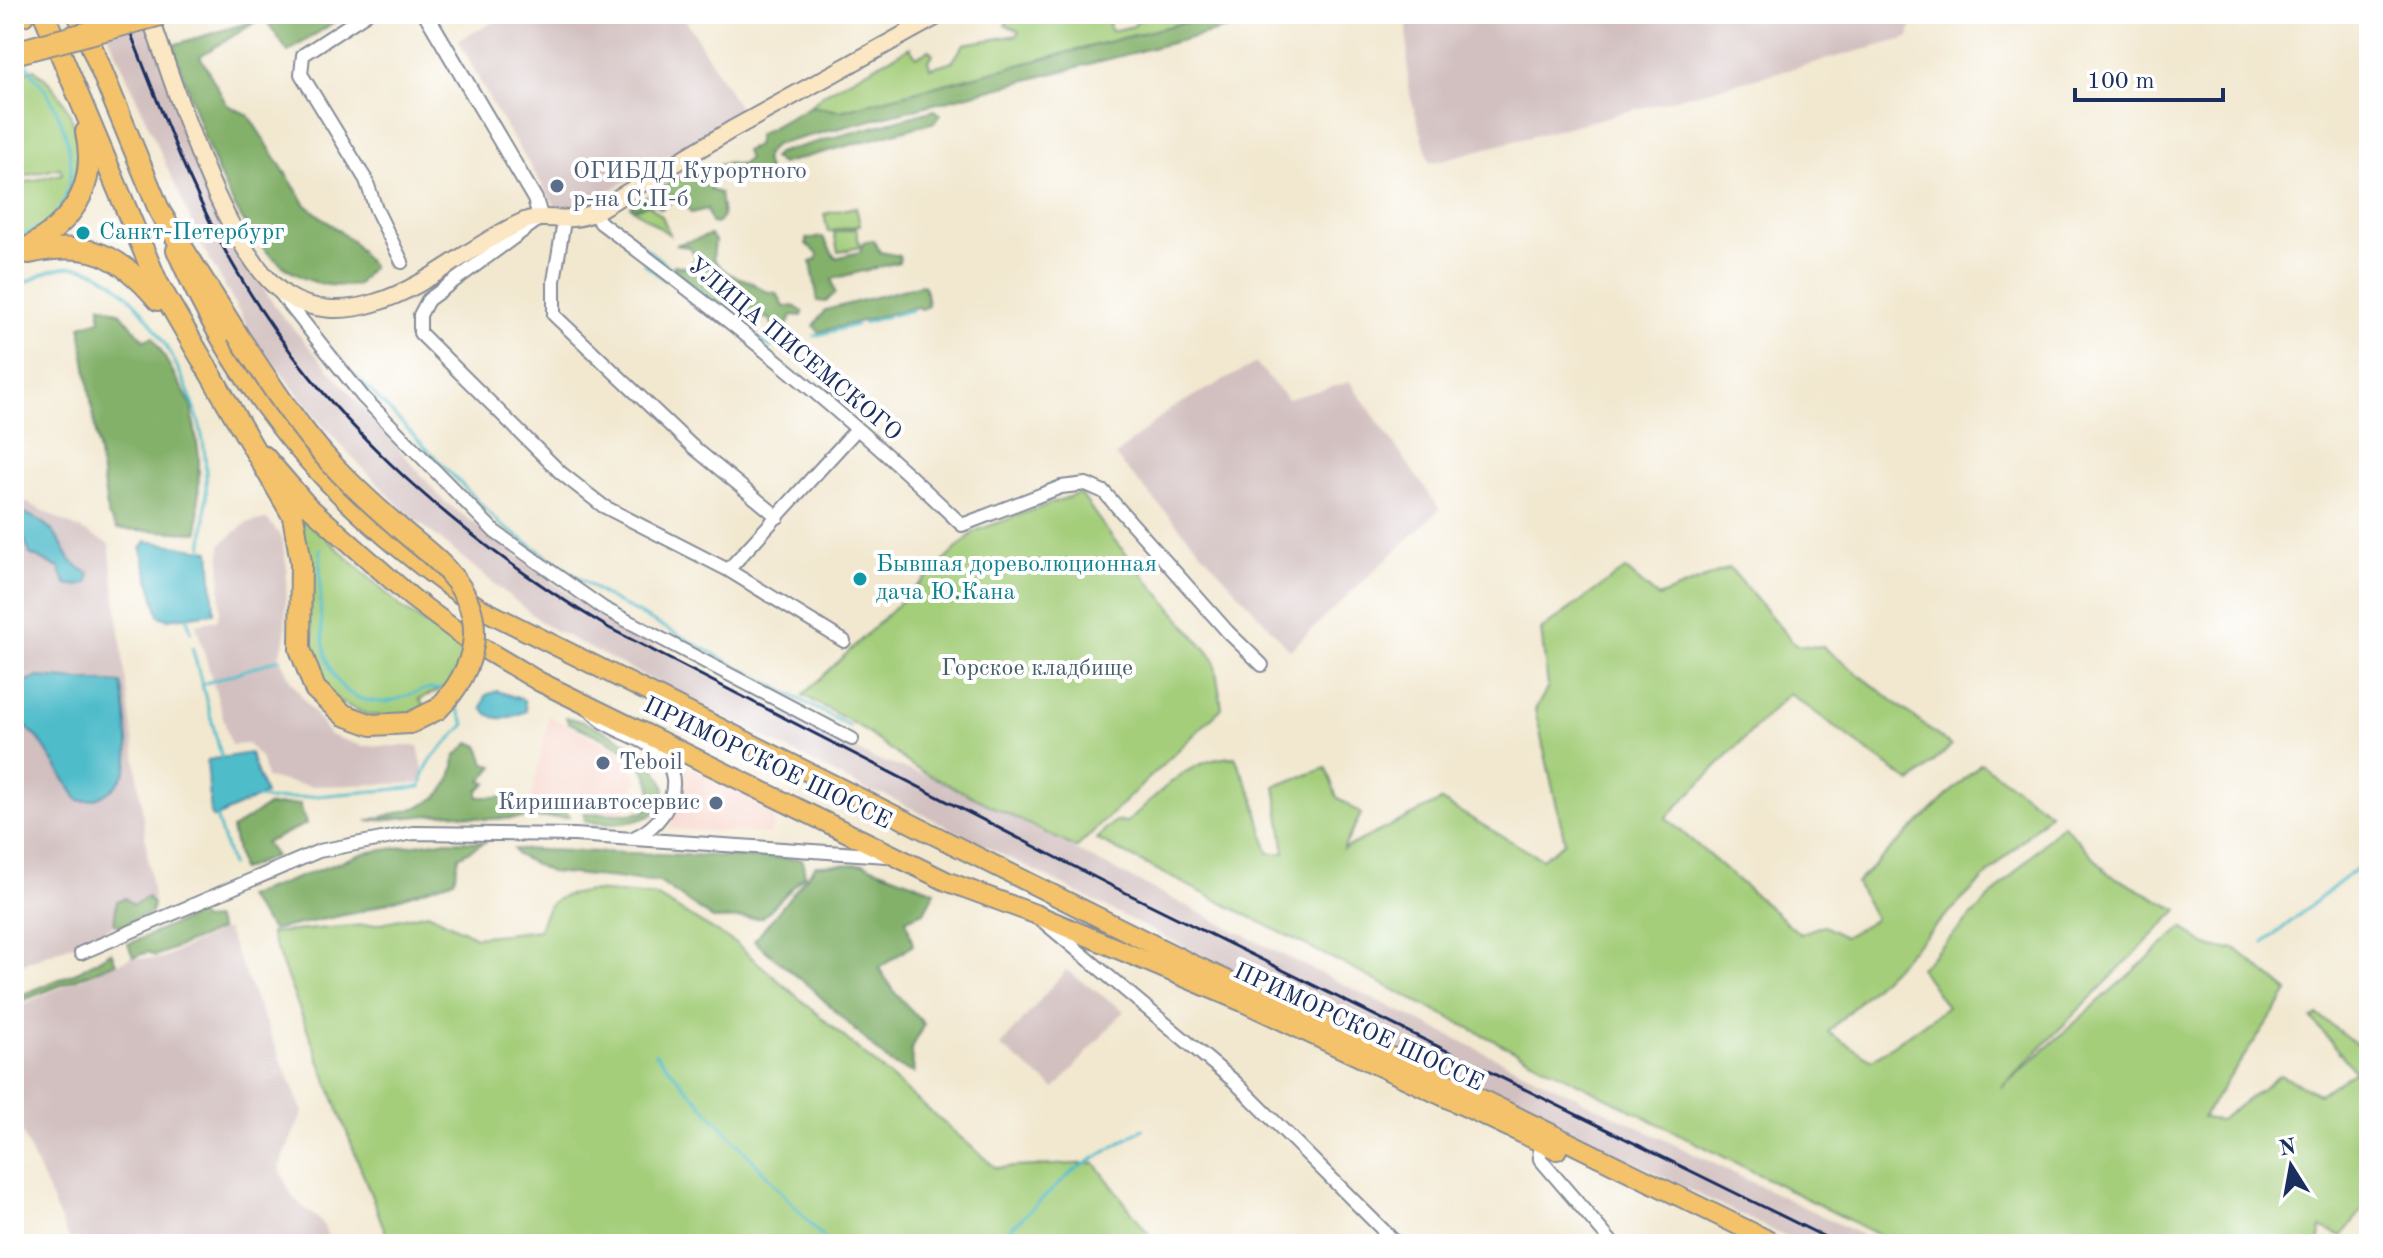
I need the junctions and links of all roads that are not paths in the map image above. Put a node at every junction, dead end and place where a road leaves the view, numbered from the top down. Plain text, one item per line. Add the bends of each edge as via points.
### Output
1 (23, 14) edge
2 (44, 14) edge
3 (78, 14) edge
4 (149, 14) edge
5 (161, 14) edge
6 (366, 14) edge
7 (426, 14) edge
8 (941, 14) edge
9 (14, 16) edge
10 (14, 53) edge
11 (76, 93) junction
12 (160, 212) junction
13 (593, 213) junction
14 (541, 219) junction
15 (564, 221) junction
16 (14, 256) edge
17 (402, 262) dead end
18 (275, 285) junction
19 (326, 309) junction
20 (177, 321) junction
21 (310, 331) junction
22 (856, 430) junction
23 (250, 439) junction
24 (778, 517) junction
25 (728, 570) junction
26 (844, 641) dead end
27 (1262, 665) dead end
28 (586, 705) junction
29 (852, 739) dead end
30 (633, 838) junction
31 (966, 853) junction
32 (898, 857) junction
33 (946, 881) junction
34 (1035, 914) junction
35 (81, 953) dead end
36 (1539, 1141) junction
37 (1397, 1244) edge
38 (1613, 1244) edge
39 (1749, 1244) edge
40 (1776, 1244) edge

1 - 9 highway
2 - 11 highway, ПРИМОРСКОЕ ШОССЕ
3 - 12 highway, ПРИМОРСКОЕ ШОССЕ
4 - 18 main road via 215,188 238,236
5 - 10 highway, bridge
6 - 17 street via 303,55 301,74 366,180
7 - 14 street via 535,199
8 - 13 main road
11 - 16 highway via 87,139 81,193 61,226
11 - 20 highway, ПРИМОРСКОЕ ШОССЕ
12 - 23 highway, bridge via 286,409 331,463 463,592 475,632 470,662 464,678 438,709 410,723 372,725 344,715 315,689 300,649 301,562 293,516
12 - 31 main road, ПРИМОРСКОЕ ШОССЕ via 196,295 265,409 316,473 420,566 535,638
13 - 15 main road
13 - 22 street, УЛИЦА ПИСЕМСКОГО
14 - 15 main road
14 - 19 main road via 525,220 388,298 355,308
14 - 25 street via 428,300 420,315 420,333 561,473 603,506
15 - 24 street via 554,315 692,446
16 - 20 highway via 63,247 97,251 128,270
18 - 19 main road via 300,302
18 - 21 street
19 - 21 street via 310,318
20 - 23 highway, ПРИМОРСКОЕ ШОССЕ
21 - 29 street via 363,397 495,532 603,608
22 - 24 street
22 - 27 street, УЛИЦА ПИСЕМСКОГО via 962,525 1061,487 1086,484 1104,492
23 - 28 main road, ПРИМОРСКОЕ ШОССЕ via 308,506 411,597 467,639
24 - 25 street
25 - 26 street
28 - 30 street via 603,724 656,750 672,777 670,807 650,831
28 - 32 main road, ПРИМОРСКОЕ ШОССЕ
30 - 32 street
30 - 35 street via 424,833 347,843
31 - 33 main road via 971,862 967,876
31 - 40 main road, ПРИМОРСКОЕ ШОССЕ
32 - 33 main road, ПРИМОРСКОЕ ШОССЕ
33 - 34 main road, ПРИМОРСКОЕ ШОССЕ
34 - 36 main road, ПРИМОРСКОЕ ШОССЕ via 1243,1002
34 - 37 street via 1234,1081
36 - 38 street via 1540,1159
36 - 39 main road, ПРИМОРСКОЕ ШОССЕ

